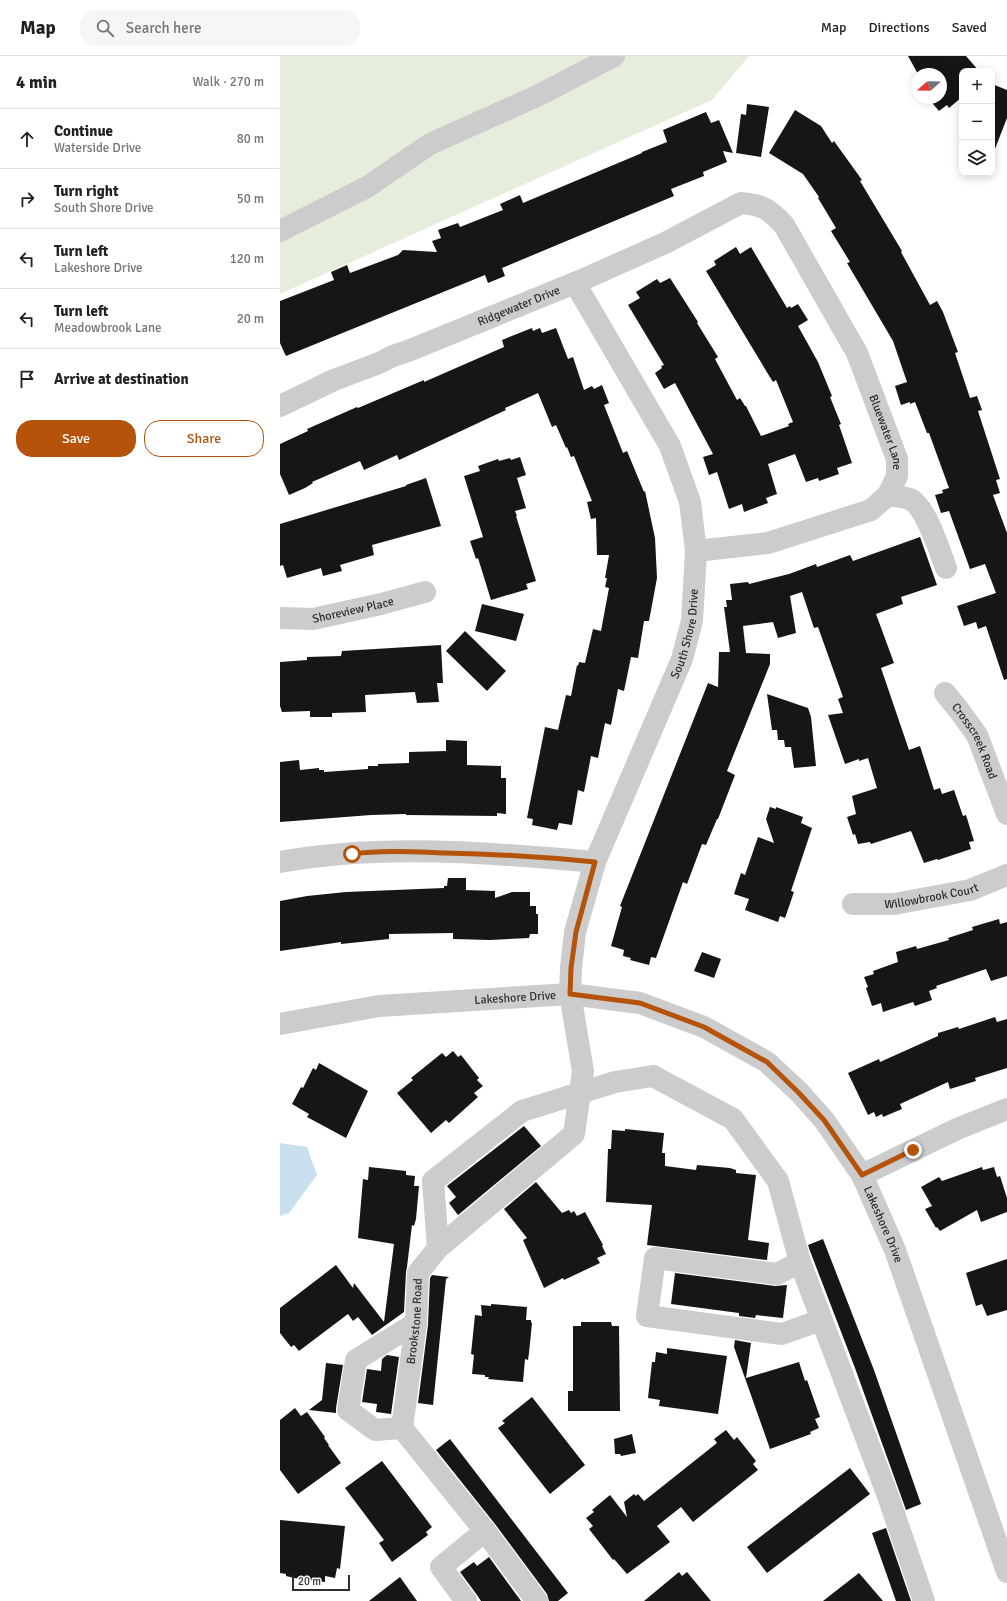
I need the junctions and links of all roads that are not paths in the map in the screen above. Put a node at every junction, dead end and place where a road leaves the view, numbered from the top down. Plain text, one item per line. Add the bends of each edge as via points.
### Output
1 (614, 56) edge
2 (755, 204) joint
3 (280, 231) edge
4 (575, 284) junction
5 (280, 406) edge
6 (888, 495) junction
7 (696, 551) junction
8 (946, 568) dead end
9 (425, 592) dead end
10 (280, 618) edge
11 (945, 693) dead end
12 (1007, 814) edge
13 (280, 862) edge
14 (595, 862) junction
15 (1007, 875) edge
16 (853, 904) dead end
17 (570, 994) junction
18 (280, 1024) edge
19 (580, 1092) junction
20 (1007, 1109) edge
21 (862, 1175) junction
22 (438, 1248) junction
23 (800, 1262) junction
24 (821, 1320) junction
25 (416, 1323) junction
26 (402, 1428) junction
27 (485, 1530) junction
28 (1007, 1572) edge
29 (466, 1601) edge
30 (537, 1601) edge
31 (924, 1601) edge

1 - 3 street via 539,95 430,144 367,187
2 - 4 street, Ridgewater Drive via 741,203 665,243
2 - 6 street, Bluewater Lane via 772,212 784,225 857,353 897,459 897,476
4 - 5 street, Ridgewater Drive via 334,380
4 - 7 street, South Shore Drive via 670,446 690,502
6 - 7 street, Bluewater Lane via 871,510 768,543
6 - 8 street via 910,500 919,508 932,530
7 - 14 street, South Shore Drive via 692,621 682,659
9 - 10 street, Shoreview Place via 312,619
11 - 12 street, Crosscreek Road via 977,735
13 - 14 street via 380,851 522,855
14 - 17 street, South Shore Drive via 576,932
15 - 16 street, Willowbrook Court via 970,890 908,902
17 - 18 street, Lakeshore Drive via 379,1006
17 - 19 street, Brookstone Road via 583,1071
17 - 21 street, Lakeshore Drive via 640,1003 704,1027 767,1062 824,1120
19 - 22 street, Brookstone Road via 574,1134
19 - 22 street via 522,1110 433,1181
19 - 23 street via 615,1082 653,1076 733,1119 778,1181
20 - 21 street via 957,1129
21 - 28 street, Lakeshore Drive via 894,1250
22 - 25 street, Brookstone Road via 418,1273
23 - 24 street
23 - 24 street via 777,1274 655,1258 647,1316 782,1334
24 - 31 street via 889,1499
25 - 26 street, Brookstone Road
25 - 26 street via 356,1360 348,1410 375,1430
26 - 27 street
27 - 29 street via 441,1567
27 - 30 street

